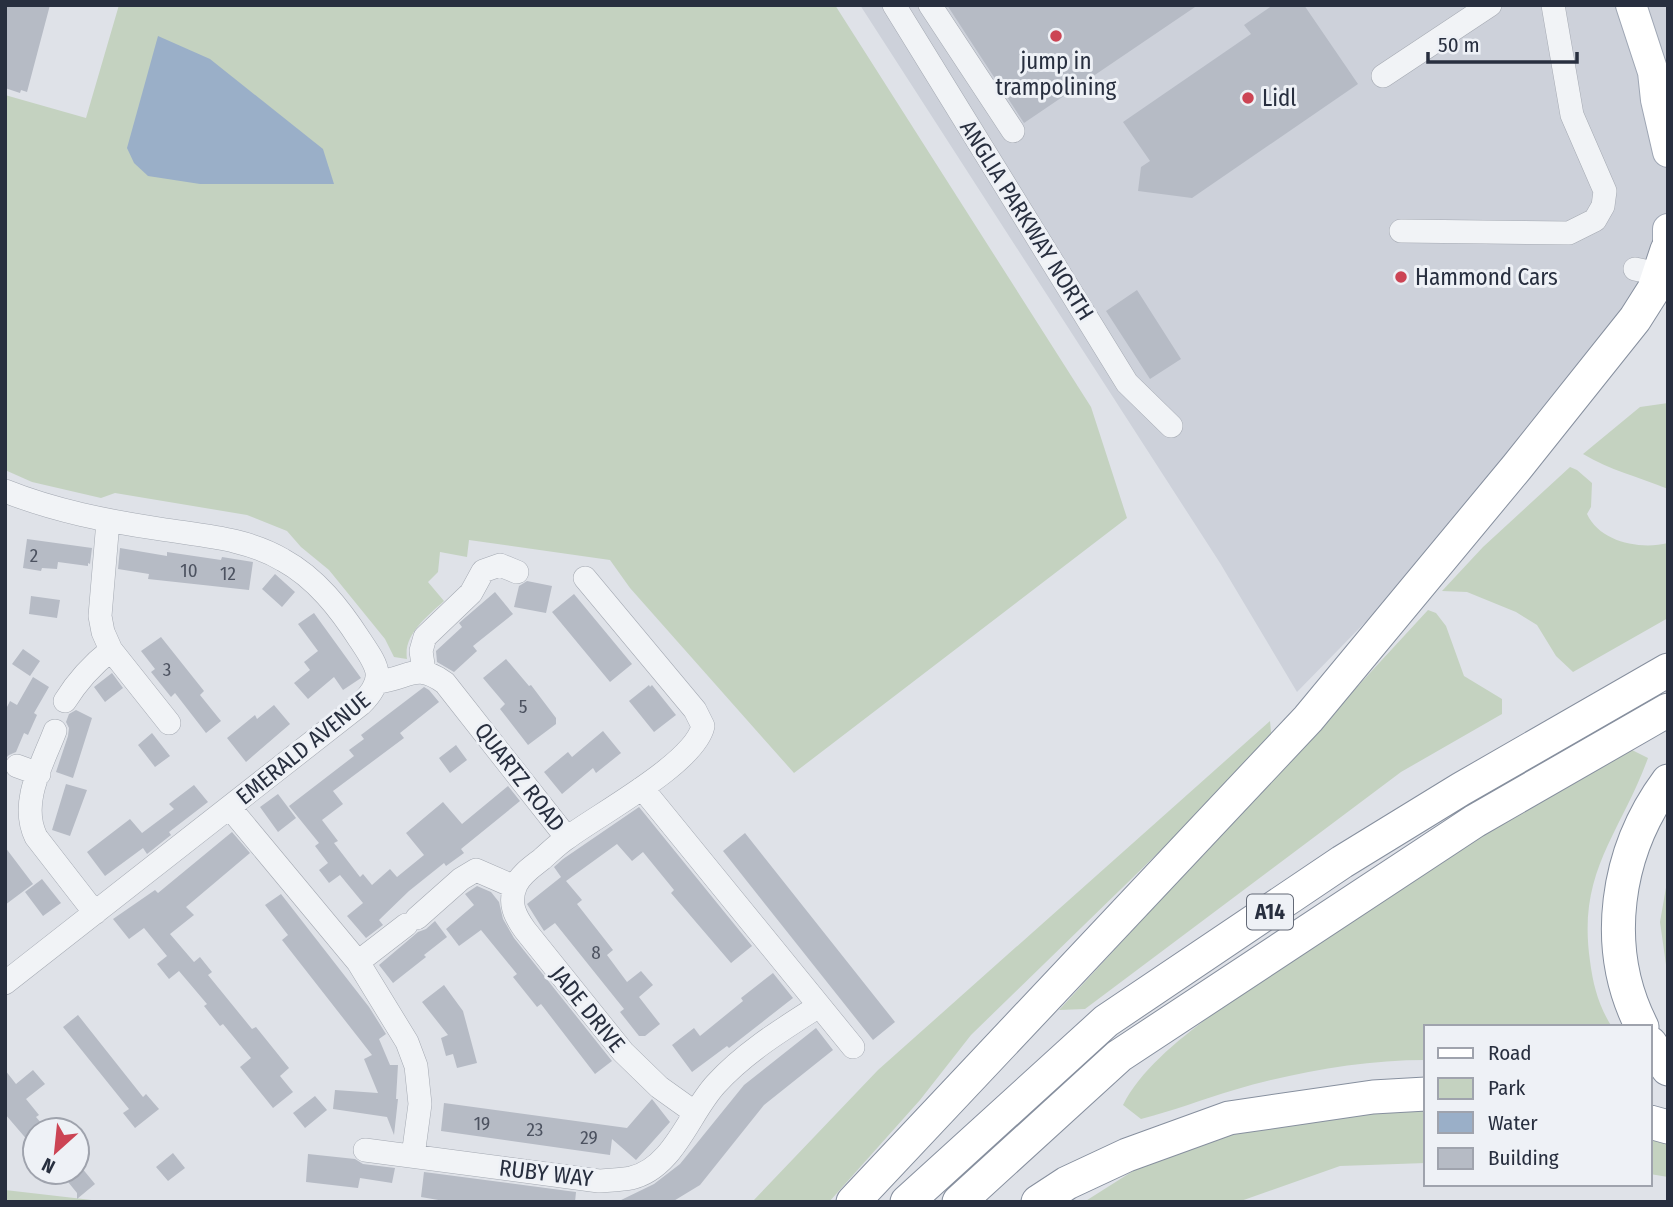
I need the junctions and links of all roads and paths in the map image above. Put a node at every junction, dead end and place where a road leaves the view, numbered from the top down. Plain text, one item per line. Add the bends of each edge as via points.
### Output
1 (894, 5) edge
2 (930, 5) edge
3 (1490, 5) edge
4 (1553, 5) edge
5 (1631, 5) edge
6 (1383, 76) dead end
7 (1660, 78) edge
8 (1013, 131) dead end
9 (1668, 152) edge
10 (1401, 231) dead end
11 (1661, 259) edge
12 (1171, 426) dead end
13 (5, 491) edge
14 (108, 521) junction
15 (517, 572) dead end
16 (584, 578) dead end
17 (111, 650) junction
18 (1668, 670) edge
19 (424, 671) junction
20 (377, 682) junction
21 (65, 701) dead end
22 (1668, 710) edge
23 (169, 723) dead end
24 (55, 730) dead end
25 (17, 766) dead end
26 (39, 774) junction
27 (1668, 780) edge
28 (642, 788) junction
29 (229, 808) junction
30 (567, 838) junction
31 (515, 887) junction
32 (95, 913) junction
33 (358, 962) junction
34 (5, 983) edge
35 (819, 1006) junction
36 (1641, 1025) edge
37 (1652, 1046) edge
38 (853, 1047) dead end
39 (1668, 1069) edge
40 (1424, 1094) edge
41 (694, 1112) junction
42 (365, 1150) dead end
43 (413, 1156) junction
44 (853, 1202) edge
45 (907, 1202) edge
46 (959, 1202) edge
47 (1038, 1202) edge

1 - 12 street, ANGLIA PARKWAY NORTH via 1127,383
2 - 8 street
3 - 6 street
4 - 10 street via 1572,114 1605,191 1595,220 1569,233
5 - 7 main road
7 - 9 main road via 1656,100
11 - 44 highway via 1647,303 1610,352 1308,719
13 - 14 street, EMERALD AVENUE
14 - 17 street via 100,616
14 - 20 street, EMERALD AVENUE via 233,539 285,560 322,591 349,624 371,656
15 - 19 street via 499,565 484,571 471,593 425,637 421,651
16 - 28 street, QUARTZ ROAD via 702,720 696,743
17 - 21 street via 90,667
17 - 23 street
18 - 45 highway, A14 via 1342,862 1106,1021
19 - 20 street
19 - 30 street, QUARTZ ROAD via 454,692
20 - 29 street, EMERALD AVENUE via 361,704
22 - 46 highway, A14 via 1475,821 1119,1056
24 - 26 street
25 - 26 street
26 - 32 street via 32,792 30,824
27 - 36 highway via 1639,829 1622,877 1619,901 1624,979
28 - 30 street, QUARTZ ROAD
28 - 35 street
29 - 32 street, EMERALD AVENUE
29 - 33 street
30 - 31 street
31 - 33 street via 476,870
31 - 41 street, JADE DRIVE via 512,909 525,930 639,1069
32 - 34 street, EMERALD AVENUE
33 - 43 street via 407,1042 416,1066 420,1104
35 - 38 street
35 - 41 street, RUBY WAY via 764,1042 717,1083
37 - 39 highway
40 - 47 highway via 1229,1118 1127,1154
41 - 43 street, RUBY WAY via 676,1145 656,1165 633,1178 599,1181
42 - 43 street, RUBY WAY

